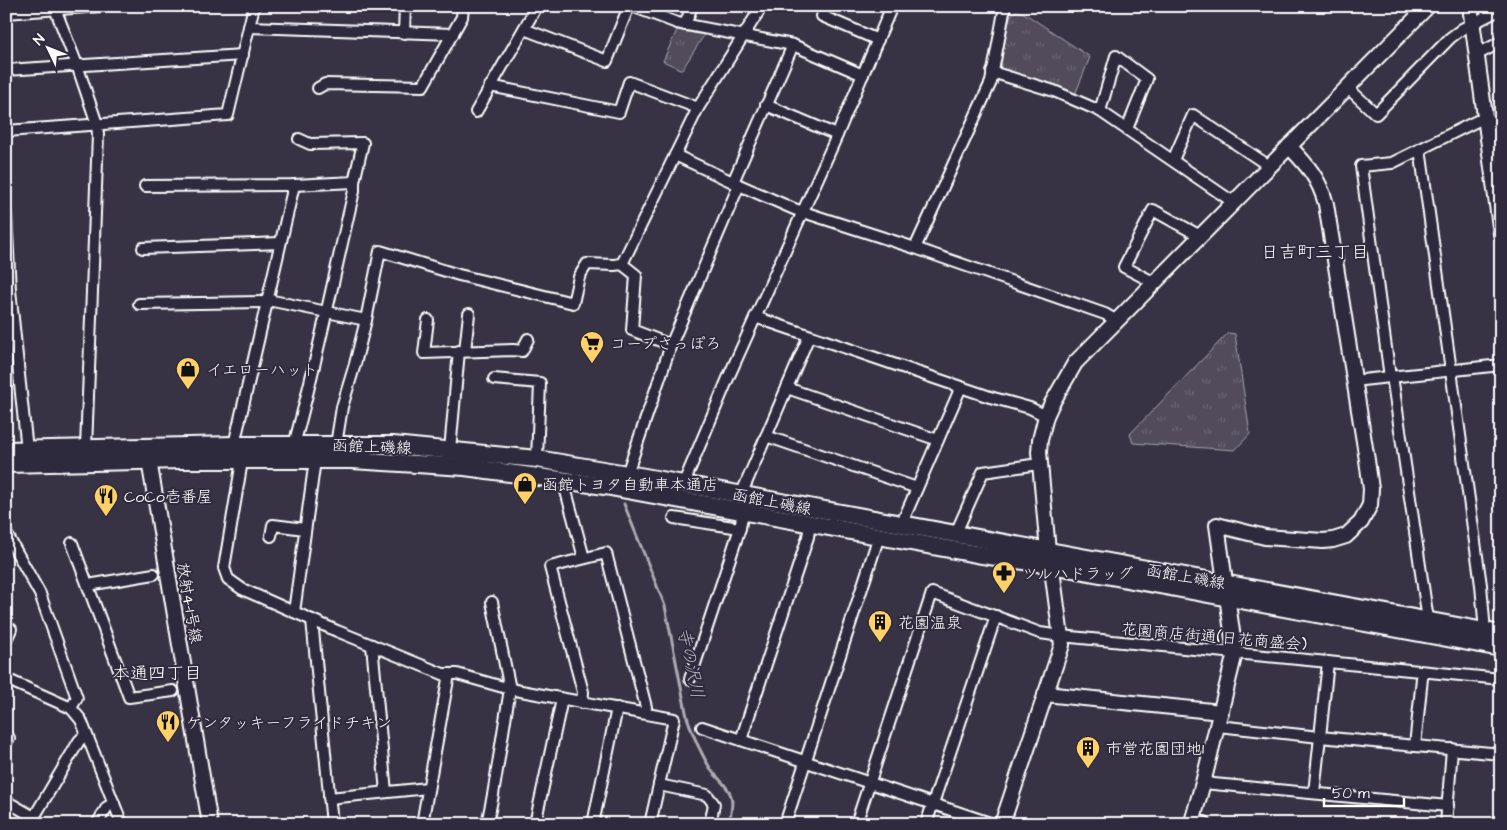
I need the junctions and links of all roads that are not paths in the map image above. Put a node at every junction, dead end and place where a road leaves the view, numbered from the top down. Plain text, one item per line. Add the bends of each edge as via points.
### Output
1 (100, 6) edge
2 (254, 6) edge
3 (405, 6) edge
4 (462, 6) edge
5 (537, 6) edge
6 (631, 6) edge
7 (692, 6) edge
8 (762, 6) edge
9 (826, 6) edge
10 (892, 6) edge
11 (1005, 6) edge
12 (1428, 6) edge
13 (1470, 6) edge
14 (55, 8) edge
15 (1501, 9) edge
16 (6, 13) edge
17 (685, 25) junction
18 (1472, 25) junction
19 (249, 27) junction
20 (524, 29) junction
21 (404, 33) junction
22 (453, 34) junction
23 (744, 36) junction
24 (878, 40) junction
25 (1501, 42) edge
26 (793, 45) junction
27 (243, 55) junction
28 (1476, 55) junction
29 (77, 65) junction
30 (6, 70) edge
31 (992, 72) junction
32 (863, 75) junction
33 (490, 86) junction
34 (1347, 87) junction
35 (318, 88) dead end
36 (766, 105) junction
37 (698, 108) junction
38 (1100, 111) junction
39 (476, 112) dead end
40 (1493, 118) edge
41 (97, 124) junction
42 (1126, 128) junction
43 (6, 131) edge
44 (837, 135) junction
45 (299, 139) dead end
46 (1289, 146) junction
47 (1420, 149) junction
48 (675, 155) junction
49 (1173, 160) junction
50 (1269, 166) junction
51 (354, 182) junction
52 (294, 184) junction
53 (736, 184) junction
54 (145, 186) dead end
55 (1233, 202) junction
56 (803, 211) junction
57 (6, 213) edge
58 (1501, 234) edge
59 (1200, 236) junction
60 (280, 242) junction
61 (143, 248) dead end
62 (916, 248) junction
63 (622, 264) junction
64 (1155, 283) junction
65 (268, 301) junction
66 (139, 304) dead end
67 (326, 312) junction
68 (469, 314) dead end
69 (755, 318) junction
70 (366, 320) junction
71 (428, 320) dead end
72 (1116, 321) junction
73 (809, 336) junction
74 (528, 339) dead end
75 (671, 345) junction
76 (462, 351) junction
77 (1501, 364) edge
78 (1451, 370) junction
79 (1391, 377) junction
80 (494, 379) dead end
81 (1353, 380) junction
82 (961, 387) junction
83 (787, 388) junction
84 (1046, 416) junction
85 (766, 436) junction
86 (938, 440) junction
87 (234, 445) junction
88 (294, 445) junction
89 (336, 445) junction
90 (86, 448) junction
91 (6, 450) edge
92 (27, 450) junction
93 (450, 450) junction
94 (149, 454) junction
95 (538, 459) junction
96 (314, 460) junction
97 (242, 461) junction
98 (6, 464) edge
99 (1032, 465) dead end
100 (563, 480) junction
101 (627, 482) junction
102 (683, 485) junction
103 (917, 488) junction
104 (742, 503) junction
105 (905, 516) dead end
106 (674, 518) dead end
107 (810, 524) junction
108 (959, 526) dead end
109 (740, 528) junction
110 (305, 529) junction
111 (6, 533) edge
112 (271, 536) dead end
113 (879, 536) junction
114 (72, 543) dead end
115 (584, 558) junction
116 (1050, 558) junction
117 (154, 574) dead end
118 (88, 585) junction
119 (1227, 591) junction
120 (492, 602) dead end
121 (294, 612) junction
122 (996, 616) junction
123 (312, 620) junction
124 (1428, 620) junction
125 (11, 629) dead end
126 (1493, 633) edge
127 (1061, 636) junction
128 (6, 640) edge
129 (372, 645) junction
130 (1501, 648) edge
131 (1235, 653) junction
132 (1328, 662) junction
133 (449, 674) junction
134 (1422, 678) dead end
135 (6, 679) edge
136 (690, 679) dead end
137 (1501, 679) edge
138 (510, 689) junction
139 (173, 690) dead end
140 (1045, 694) junction
141 (562, 699) junction
142 (582, 703) junction
143 (71, 708) junction
144 (617, 708) junction
145 (1221, 712) junction
146 (646, 713) junction
147 (1218, 726) junction
148 (702, 727) dead end
149 (86, 734) junction
150 (1320, 737) junction
151 (741, 740) junction
152 (1415, 746) junction
153 (1452, 749) junction
154 (1501, 754) edge
155 (806, 761) junction
156 (870, 782) junction
157 (1203, 783) junction
158 (659, 785) junction
159 (428, 788) junction
160 (386, 792) junction
161 (1314, 793) junction
162 (329, 798) junction
163 (6, 801) edge
164 (114, 804) junction
165 (933, 804) junction
166 (1448, 806) junction
167 (32, 820) edge
168 (97, 824) edge
169 (122, 824) edge
170 (210, 824) edge
171 (332, 824) edge
172 (422, 824) edge
173 (487, 824) edge
174 (535, 824) edge
175 (592, 824) edge
176 (650, 824) edge
177 (710, 824) edge
178 (785, 824) edge
179 (856, 824) edge
180 (926, 824) edge
181 (993, 824) edge
182 (1002, 824) edge
183 (1204, 824) edge
184 (1446, 824) edge

1 - 14 street
2 - 19 street
3 - 21 street
4 - 22 street via 462,17
5 - 20 street
6 - 17 street
6 - 20 street via 607,61
7 - 17 street
8 - 23 street
9 - 24 street via 822,16
10 - 24 street
11 - 31 street
12 - 34 street
13 - 18 street
14 - 16 street
14 - 29 street
15 - 18 street
17 - 23 street
18 - 28 street
18 - 34 street via 1450,38 1376,114
19 - 21 street
19 - 27 street
20 - 33 street
21 - 22 street
22 - 35 street via 423,86 325,84
23 - 26 street
23 - 37 street
24 - 32 street
25 - 28 street
26 - 32 street
26 - 36 street
27 - 29 street
27 - 41 street via 228,115
28 - 40 street
29 - 30 street
29 - 41 street
31 - 38 street via 1054,91
31 - 62 street via 991,82
32 - 44 street
33 - 37 street via 619,112 630,82
33 - 39 street
34 - 46 street
36 - 44 street
36 - 53 street
37 - 48 street
38 - 42 street
38 - 42 street via 1116,56 1147,79
40 - 47 street
40 - 58 street
41 - 43 street
41 - 90 street
42 - 49 street
44 - 56 street
45 - 51 street via 310,144 363,143
46 - 50 street
46 - 81 street via 1312,172 1326,204
47 - 78 street
47 - 79 street via 1392,163 1361,166
48 - 53 street
48 - 63 street
49 - 50 street via 1193,114
49 - 55 street
50 - 55 street
51 - 52 street
51 - 67 street
52 - 54 street
52 - 60 street
53 - 56 street
53 - 75 street
55 - 59 street
56 - 62 street
56 - 69 street
57 - 92 street via 10,290
59 - 64 street
59 - 64 street via 1153,210 1124,267
60 - 61 street
60 - 65 street
62 - 72 street via 1105,314
63 - 70 street via 587,264 579,277 573,303 380,251
63 - 75 street via 636,275 632,330
64 - 72 street
65 - 66 street
65 - 67 street
65 - 87 street
67 - 70 street
67 - 88 street
68 - 76 street
69 - 73 street
69 - 102 street
70 - 89 street via 342,407
71 - 76 street via 424,353
72 - 84 street via 1075,363
73 - 82 street
73 - 83 street
74 - 76 street via 522,351
75 - 101 street
76 - 93 street
77 - 78 street
78 - 79 street
78 - 126 street via 1481,585
79 - 81 street
79 - 124 street
80 - 95 street via 540,383
81 - 119 street via 1371,490 1365,516 1346,536 1323,541 1265,537 1217,525
82 - 84 street
82 - 86 street
83 - 85 street
83 - 86 street
84 - 116 street via 1039,464
85 - 103 street
85 - 104 street
86 - 103 street
87 - 88 main road, 函館上磯線
87 - 94 main road, 函館上磯線
88 - 89 main road, 函館上磯線
89 - 93 main road, 函館上磯線
90 - 92 main road, 函館上磯線
90 - 94 main road, 函館上磯線
91 - 92 main road, 函館上磯線
93 - 95 main road, 函館上磯線
94 - 97 main road, 函館上磯線
94 - 98 main road, 函館上磯線
94 - 170 street, 放射4-1号線
95 - 101 main road, 函館上磯線
96 - 97 main road, 函館上磯線
96 - 100 main road, 函館上磯線 via 465,467
96 - 110 street
97 - 121 street via 224,568 228,579 242,589
99 - 108 street via 983,472
100 - 101 main road, 函館上磯線
100 - 115 street
101 - 102 main road, 函館上磯線
101 - 104 main road, 函館上磯線
102 - 104 main road, 函館上磯線
103 - 105 street
104 - 107 main road, 函館上磯線
104 - 109 street
104 - 116 main road, 函館上磯線
106 - 109 street
107 - 113 main road, 函館上磯線
107 - 151 street
109 - 136 street
110 - 112 street via 273,525
110 - 121 street
111 - 143 street via 40,594 78,698
113 - 116 main road, 函館上磯線 via 976,554
113 - 155 street
114 - 118 street
115 - 142 street via 550,568 583,692
115 - 146 street via 606,553
116 - 119 main road, 函館上磯線
116 - 127 street
117 - 118 street
118 - 139 street via 128,697
119 - 124 main road, 函館上磯線
119 - 130 main road, 函館上磯線
119 - 131 street
120 - 138 street
121 - 123 street
122 - 127 street, 花園商店街通(日花商盛会) via 1040,633
122 - 156 street, 花園商店街通(日花商盛会) via 932,593
122 - 165 street
123 - 129 street
123 - 162 street
124 - 126 main road, 函館上磯線
125 - 128 street
127 - 131 street, 花園商店街通(日花商盛会)
127 - 140 street via 1062,645
129 - 133 street
129 - 160 street
131 - 132 street, 花園商店街通(日花商盛会)
131 - 145 street
132 - 137 street, 花園商店街通(日花商盛会)
132 - 150 street
133 - 138 street
133 - 159 street
134 - 152 street
135 - 143 street
138 - 141 street
138 - 173 street
140 - 145 street
140 - 182 street
141 - 142 street
141 - 174 street
142 - 144 street
143 - 149 street via 81,720
144 - 146 street
144 - 175 street
145 - 147 street
146 - 158 street via 674,719
147 - 150 street
147 - 157 street
148 - 151 street
149 - 164 street
149 - 167 street
150 - 152 street
150 - 161 street
151 - 155 street
152 - 153 street
153 - 154 street
153 - 166 street
155 - 156 street
155 - 178 street
156 - 165 street
156 - 179 street
157 - 161 street
157 - 183 street via 1192,822
158 - 176 street
158 - 177 street via 707,795 714,804
159 - 160 street
159 - 172 street
160 - 162 street
161 - 166 street
162 - 171 street
163 - 167 street
164 - 168 street via 107,808
164 - 169 street
165 - 180 street
165 - 181 street
166 - 184 street

